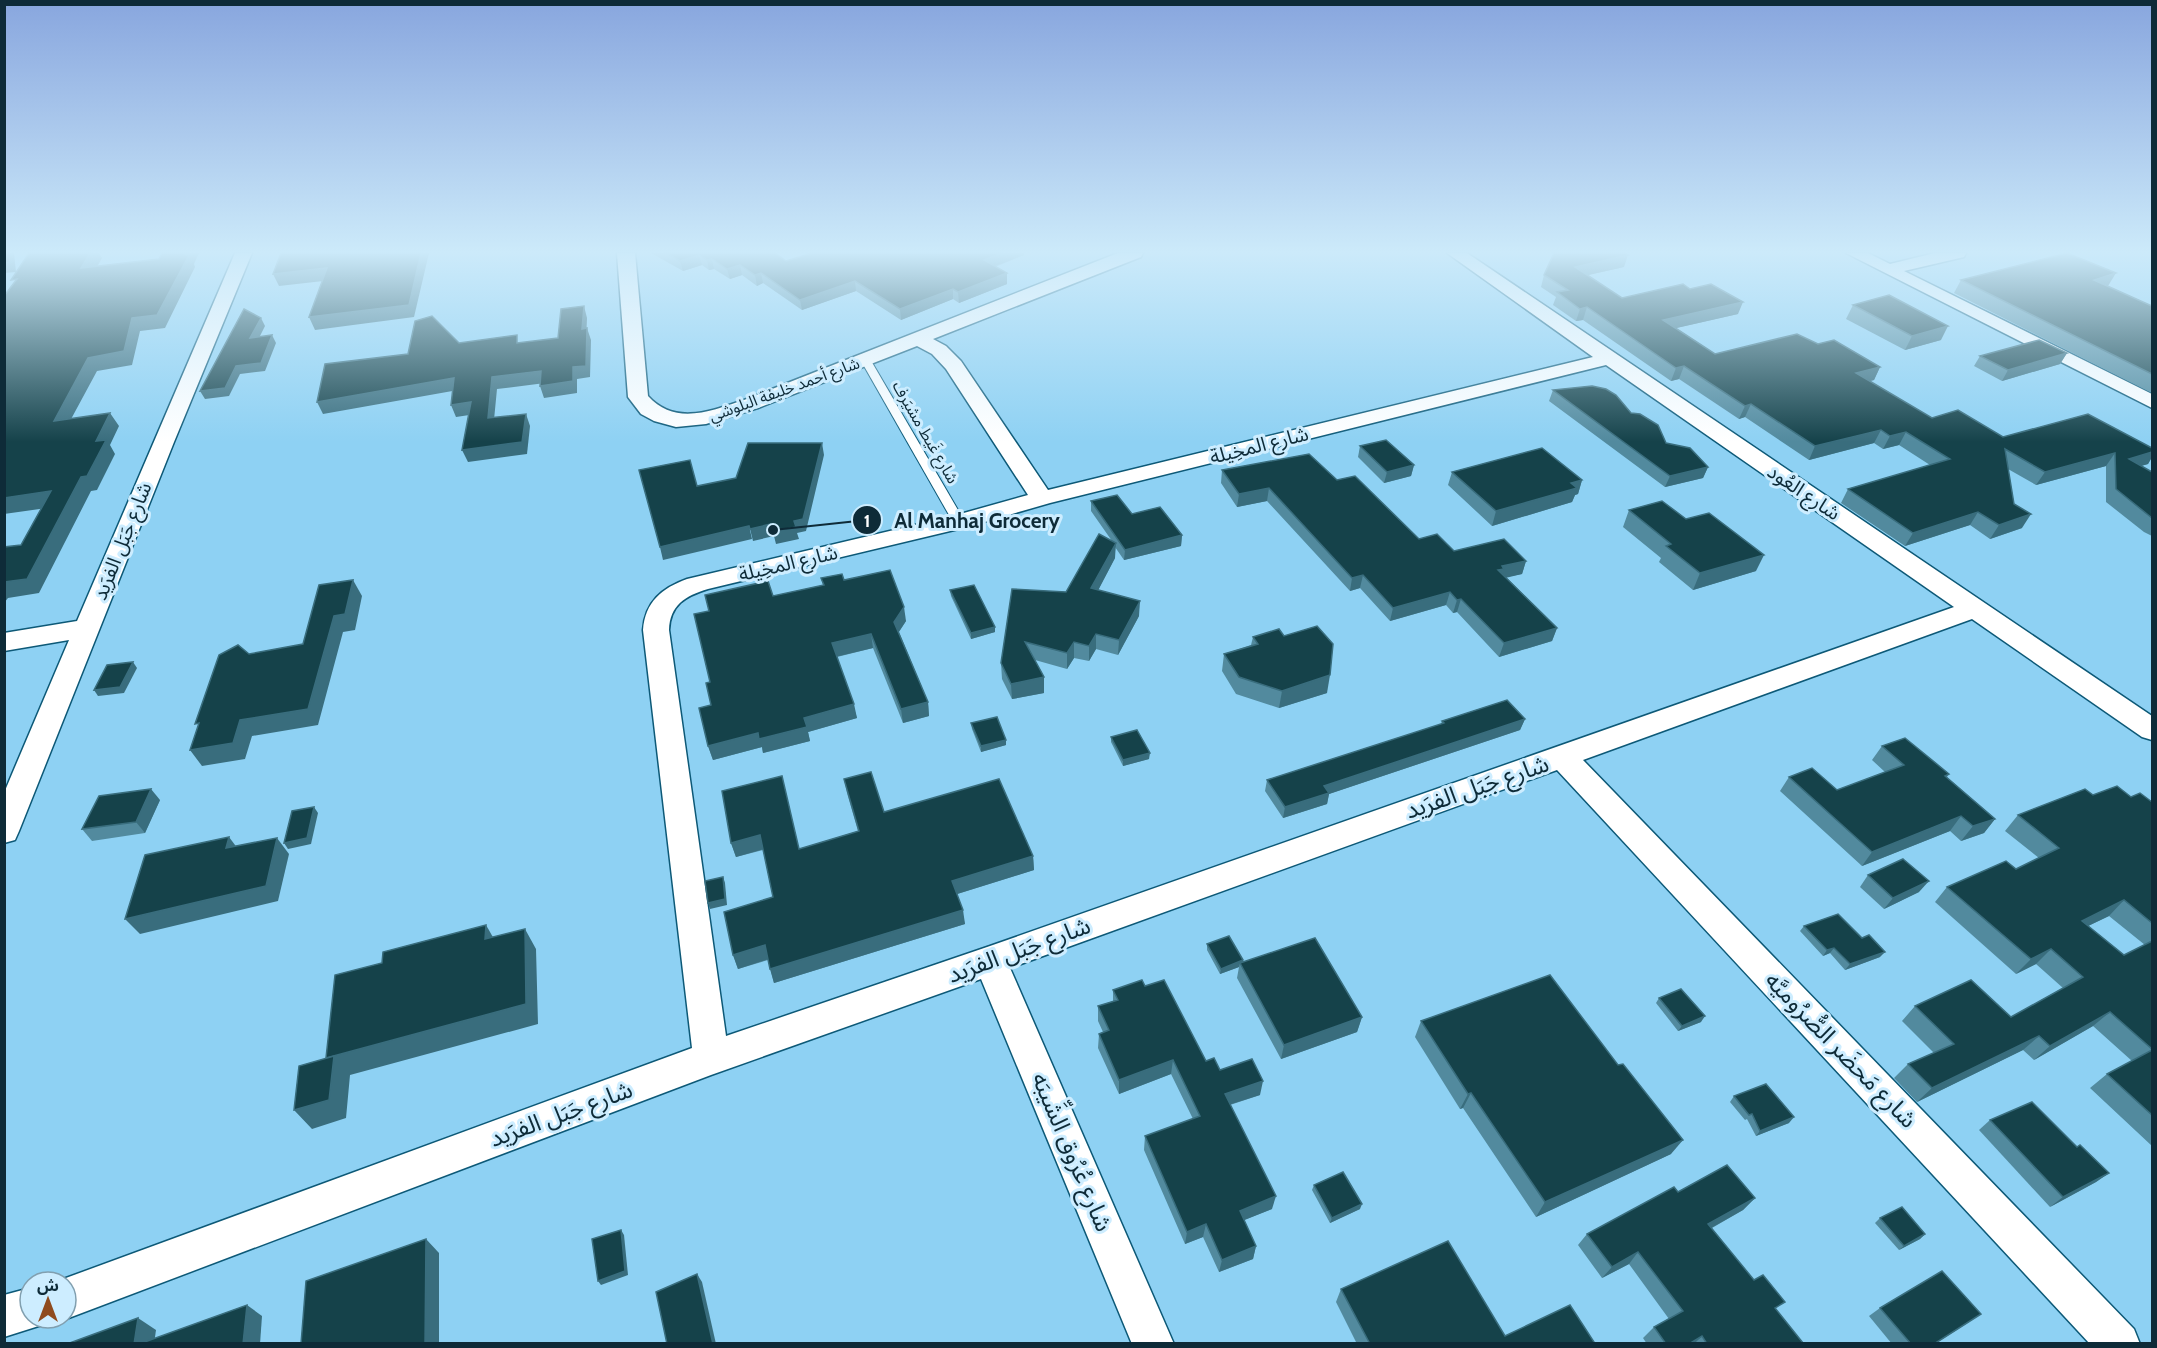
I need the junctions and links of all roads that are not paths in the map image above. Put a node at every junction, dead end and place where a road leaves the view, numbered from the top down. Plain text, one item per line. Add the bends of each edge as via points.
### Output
1 (217, 316) edge
2 (632, 316) edge
3 (977, 316) edge
4 (1546, 316) edge
5 (1980, 316) edge
6 (919, 339) junction
7 (865, 359) junction
8 (1608, 359) junction
9 (2152, 402) edge
10 (1042, 498) junction
11 (959, 522) junction
12 (1974, 609) junction
13 (86, 628) junction
14 (4, 642) edge
15 (2152, 730) edge
16 (1562, 757) junction
17 (4, 831) edge
18 (990, 961) junction
19 (711, 1058) junction
20 (78, 1294) edge
21 (1153, 1344) edge
22 (2119, 1344) edge

1 - 13 street, شارع جَبَل الفرَيد
2 - 7 street, شارع أحمد خليفة البلوشي via 639,397 648,411 664,418 710,418
3 - 6 street, شارع أحمد خليفة البلوشي
4 - 8 street, شارع العُود
5 - 9 street
6 - 7 street, شارع أحمد خليفة البلوشي
6 - 10 street via 939,350 954,365
7 - 11 lane, شارع غَيط مشيَرف
8 - 10 street, شارع المخِيلة
8 - 12 street, شارع العُود
10 - 11 street, شارع المخِيلة
11 - 19 street, شارع المخِيلة via 690,586 676,592 658,610 656,630
12 - 15 street, شارع العُود
12 - 16 street, شارع جَبَل الفرَيد
13 - 14 street
13 - 17 street, شارع جَبَل الفرَيد
16 - 18 street, شارع جَبَل الفرَيد
16 - 22 street, شارع مَحضَر الصُّرُوميَّه
18 - 19 street, شارع جَبَل الفرَيد
18 - 21 street, شارع عُرُوق الشِّيبَه
19 - 20 street, شارع جَبَل الفرَيد

